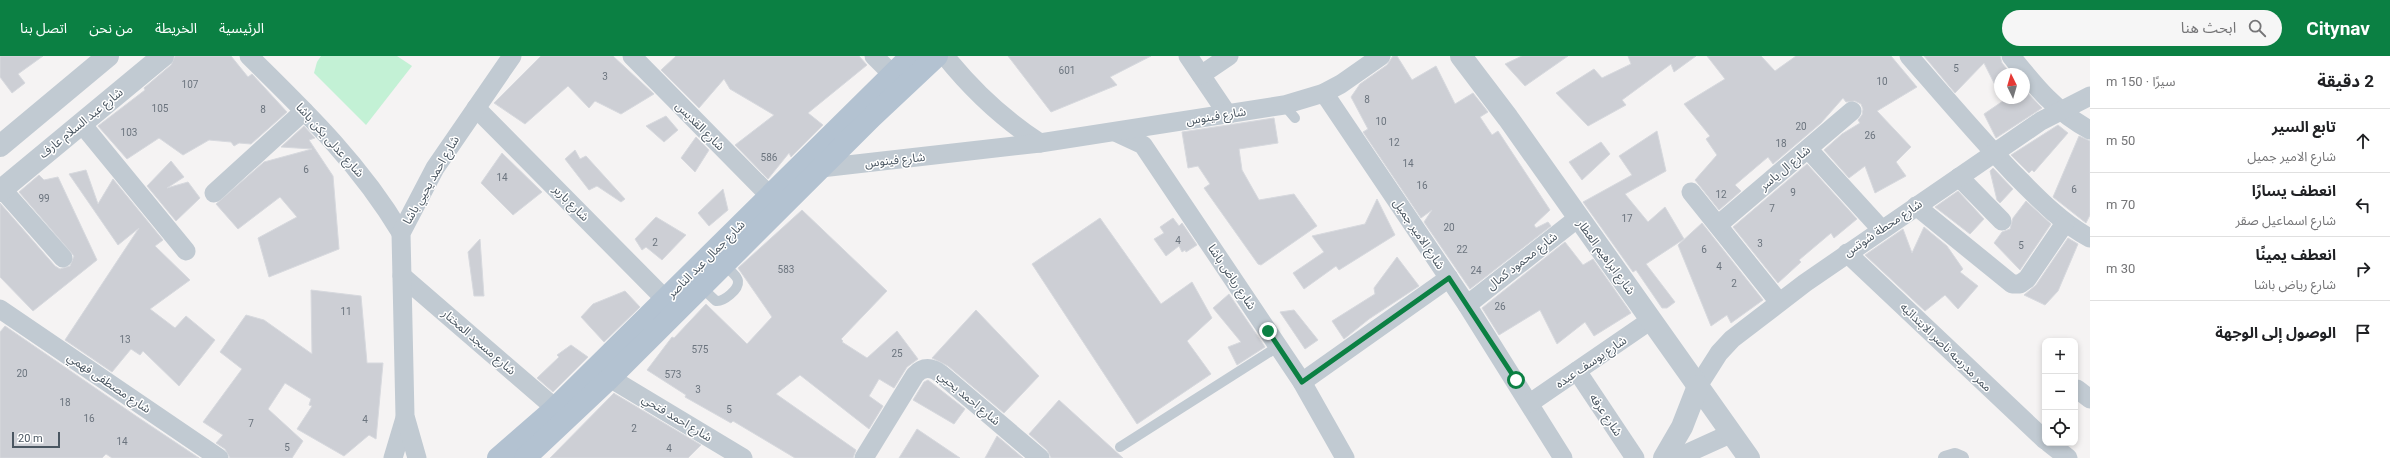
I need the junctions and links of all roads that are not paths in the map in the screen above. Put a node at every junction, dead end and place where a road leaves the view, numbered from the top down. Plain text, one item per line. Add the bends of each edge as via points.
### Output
1 (108, 56) edge
2 (163, 56) edge
3 (249, 56) edge
4 (512, 56) edge
5 (632, 56) edge
6 (874, 56) edge
7 (911, 56) edge
8 (937, 56) edge
9 (945, 56) edge
10 (1188, 56) edge
11 (1229, 56) edge
12 (1381, 56) edge
13 (1461, 56) edge
14 (1909, 56) edge
15 (2011, 56) edge
16 (891, 73) junction
17 (1201, 75) junction
18 (1324, 93) junction
19 (2090, 96) edge
20 (476, 108) junction
21 (304, 111) junction
22 (1852, 111) dead end
23 (2058, 111) junction
24 (1228, 115) junction
25 (81, 123) junction
26 (2090, 130) edge
27 (1115, 132) junction
28 (3, 138) edge
29 (1040, 144) junction
30 (1808, 149) junction
31 (1994, 153) junction
32 (821, 168) junction
33 (1959, 177) junction
34 (1, 190) edge
35 (1691, 192) dead end
36 (214, 193) dead end
37 (769, 195) junction
38 (1916, 206) junction
39 (1578, 218) junction
40 (2002, 221) dead end
41 (2065, 223) junction
42 (1718, 225) junction
43 (1881, 229) junction
44 (401, 233) junction
45 (2090, 238) edge
46 (186, 251) dead end
47 (1847, 253) junction
48 (63, 258) dead end
49 (402, 276) junction
50 (1449, 278) junction
51 (665, 299) junction
52 (1779, 302) junction
53 (1467, 305) junction
54 (1, 311) edge
55 (1651, 320) junction
56 (1279, 346) junction
57 (1576, 371) junction
58 (610, 378) junction
59 (1302, 382) junction
60 (1698, 386) junction
61 (1530, 403) junction
62 (555, 408) junction
63 (405, 416) junction
64 (1732, 433) junction
65 (2042, 437) edge
66 (2053, 446) edge
67 (1120, 447) dead end
68 (219, 458) edge
69 (393, 458) edge
70 (417, 458) edge
71 (498, 458) edge
72 (526, 458) edge
73 (744, 458) edge
74 (864, 458) edge
75 (1040, 458) edge
76 (1344, 458) edge
77 (1563, 458) edge
78 (1635, 458) edge
79 (1664, 458) edge
80 (1677, 458) edge
81 (1749, 458) edge
82 (1945, 458) edge
83 (1962, 458) edge
84 (2068, 458) edge

1 - 28 street
2 - 25 street, شارع عبد السلام عارف
3 - 21 street, شارع عدلى يكن باشا
4 - 20 street, شارع احمد يحيي باشا
5 - 37 street, شارع القديس
6 - 16 street
7 - 16 main road, شارع جمال عبد الناصر
8 - 32 main road, شارع جمال عبد الناصر
9 - 29 street via 986,103
10 - 17 street
11 - 17 street
12 - 18 street, شارع فينوس
13 - 39 street, شارع ابراهيم العطار
14 - 31 street
15 - 23 street via 2044,98
16 - 37 main road, شارع جمال عبد الناصر
17 - 24 street
18 - 24 street, شارع فينوس via 1289,111
18 - 50 street, شارع الامير جميل
19 - 23 street, شارع محطة شوتس
20 - 44 street, شارع احمد يحيي باشا via 435,168
20 - 51 street, شارع باربر
21 - 36 street
21 - 44 street, شارع عدلى يكن باشا via 357,168
22 - 30 street, شارع ال ياسر
23 - 26 street
23 - 31 street, شارع محطة شوتس
24 - 27 street, شارع فينوس
25 - 34 street, شارع عبد السلام عارف
25 - 46 street
27 - 29 street, شارع فينوس
27 - 56 street, شارع رياض باشا via 1143,145
29 - 32 street, شارع فينوس
30 - 42 street, شارع ال ياسر
30 - 43 street
31 - 33 street, شارع محطة شوتس
31 - 41 street
32 - 58 main road, شارع جمال عبد الناصر
33 - 38 street, شارع محطة شوتس
33 - 40 street
34 - 48 street
35 - 42 street
37 - 51 main road, شارع جمال عبد الناصر
38 - 41 street via 2012,284 2020,284 2027,279
38 - 43 street, شارع محطة شوتس
39 - 53 street, شارع محمود كمال
39 - 55 street, شارع ابراهيم العطار
41 - 45 street
42 - 52 street
43 - 47 street, شارع محطة شوتس
44 - 49 street, شارع احمد يحيي باشا
47 - 52 street, شارع محطة شوتس
47 - 65 street, ممر مدرسه ناصر الابتدائيه
49 - 62 street, شارع مسجد المختار
49 - 63 street, شارع احمد يحيي باشا
50 - 53 street, شارع الامير جميل
50 - 59 street
51 - 62 main road, شارع جمال عبد الناصر
52 - 60 street, شارع محطة شوتس via 1719,353
53 - 61 street, شارع الامير جميل
54 - 68 street, شارع مصطفى فهمي
55 - 57 street, شارع يوسف عبده
55 - 60 street, شارع ابراهيم العطار
56 - 59 street, شارع رياض باشا
56 - 67 lane
57 - 61 street, شارع يوسف عبده
57 - 78 street, شارع عرفه
58 - 72 main road, شارع جمال عبد الناصر
58 - 73 street, شارع احمد فتحي
59 - 76 street, شارع رياض باشا
60 - 64 street, شارع ابراهيم العطار
60 - 79 street via 1682,427
61 - 77 street, شارع الامير جميل
62 - 71 main road, شارع جمال عبد الناصر
63 - 69 street, شارع احمد يحيي باشا
63 - 70 street, شارع احمد يحيي باشا
64 - 80 street
64 - 81 street, شارع ابراهيم العطار
66 - 84 street
74 - 75 street, شارع احمد يحيي via 915,375 928,368 941,374
82 - 83 street via 1955,455

